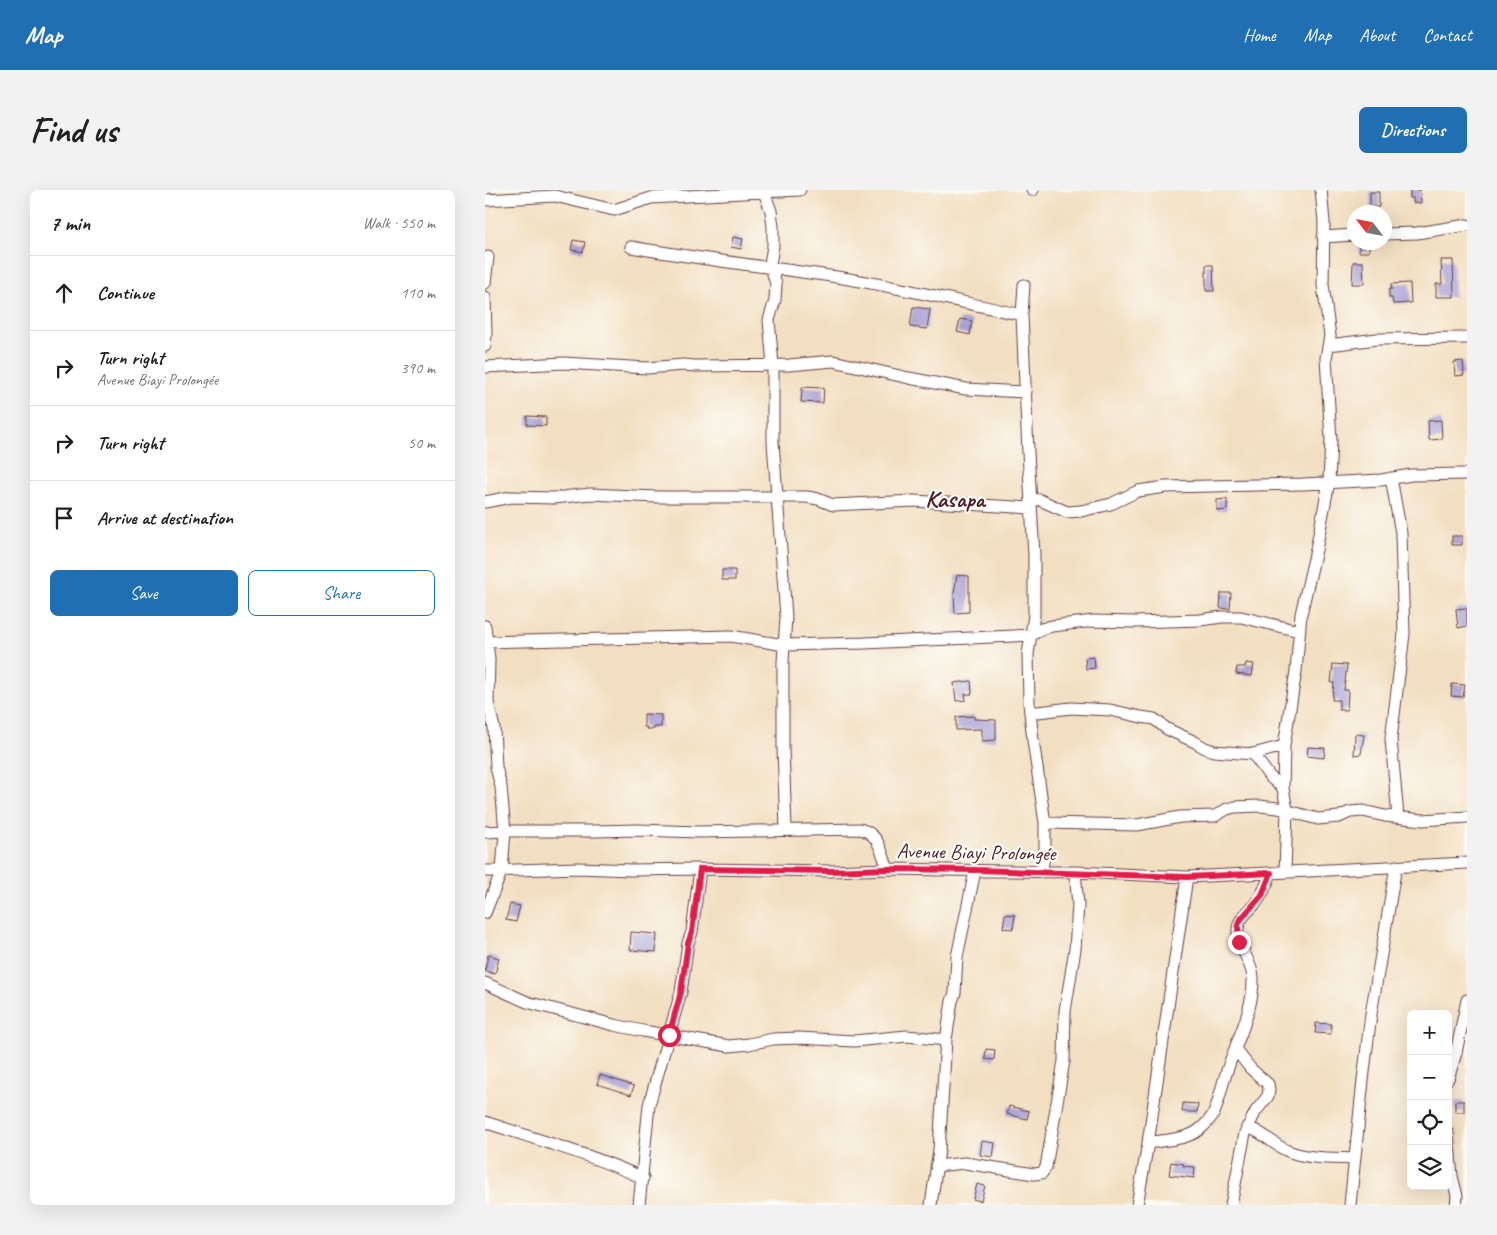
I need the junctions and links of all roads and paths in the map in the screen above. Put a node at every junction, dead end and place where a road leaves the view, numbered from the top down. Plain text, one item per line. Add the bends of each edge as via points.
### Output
1 (800, 190) edge
2 (1321, 190) edge
3 (764, 192) junction
4 (485, 200) edge
5 (1467, 225) edge
6 (1392, 234) edge
7 (1347, 235) edge
8 (1323, 237) junction
9 (631, 247) dead end
10 (489, 257) dead end
11 (771, 269) junction
12 (485, 283) edge
13 (1024, 285) dead end
14 (485, 296) edge
15 (1022, 316) junction
16 (1467, 338) edge
17 (1329, 345) junction
18 (485, 346) edge
19 (485, 358) edge
20 (773, 365) junction
21 (485, 368) edge
22 (1026, 392) junction
23 (1467, 474) edge
24 (1391, 478) junction
25 (1329, 482) junction
26 (778, 497) junction
27 (485, 502) edge
28 (1031, 504) junction
29 (485, 626) edge
30 (1299, 631) junction
31 (1032, 635) junction
32 (487, 642) edge
33 (784, 644) junction
34 (1030, 713) junction
35 (1284, 746) junction
36 (1253, 754) junction
37 (1283, 788) junction
38 (1287, 810) junction
39 (1398, 817) junction
40 (1467, 817) edge
41 (1045, 823) junction
42 (786, 829) junction
43 (505, 831) junction
44 (485, 832) edge
45 (1467, 863) edge
46 (1397, 866) junction
47 (700, 869) junction
48 (887, 869) junction
49 (501, 870) junction
50 (975, 870) junction
51 (485, 871) edge
52 (1041, 872) junction
53 (1075, 872) junction
54 (1285, 872) junction
55 (1271, 873) junction
56 (1187, 877) junction
57 (485, 914) edge
58 (485, 983) edge
59 (1467, 1000) edge
60 (669, 1035) junction
61 (947, 1040) junction
62 (1235, 1049) junction
63 (1452, 1066) edge
64 (485, 1122) edge
65 (1247, 1127) junction
66 (1148, 1143) junction
67 (1449, 1145) edge
68 (1355, 1159) junction
69 (936, 1166) junction
70 (643, 1178) junction
71 (639, 1205) edge
72 (931, 1205) edge
73 (1137, 1205) edge
74 (1231, 1205) edge
75 (1350, 1205) edge
76 (1456, 1205) edge

1 - 3 street
2 - 8 street
3 - 4 street via 651,198 614,210 555,196
3 - 11 street via 773,227
5 - 6 street
7 - 8 street
8 - 17 street via 1323,285
9 - 11 street
10 - 12 street
11 - 15 street via 901,288
11 - 20 street via 776,284 769,320
13 - 15 street
14 - 18 street
15 - 22 street
16 - 17 street via 1377,339
17 - 25 street via 1326,358 1331,418
19 - 21 street
20 - 21 street via 647,368 565,363
20 - 22 street via 833,361 966,389
20 - 26 street via 773,442
22 - 28 street
23 - 24 street
24 - 25 street
24 - 39 street via 1401,532 1404,634 1391,739
25 - 28 street via 1166,487 1138,491 1111,504 1081,511 1067,512 1041,500
25 - 30 street
26 - 27 street via 590,494 554,498 511,497
26 - 28 street via 807,497 833,505 914,502
26 - 33 street via 786,617
28 - 31 street
29 - 32 street
30 - 31 street via 1241,617 1222,617 1136,622 1094,620 1052,626
30 - 35 street
31 - 33 street via 865,644
31 - 34 street via 1028,654
32 - 33 street via 731,636
32 - 43 street via 488,702 494,728
33 - 42 street
34 - 36 street via 1071,708 1110,710 1154,719 1167,729 1214,751
34 - 41 street
35 - 36 street
35 - 37 street
36 - 37 street
37 - 38 street
38 - 39 street via 1318,819 1363,811
38 - 41 street via 1235,807 1215,816 1180,817 1137,825
38 - 54 street
39 - 40 street via 1437,820
41 - 52 street
42 - 43 street
42 - 48 street via 869,831 877,840
43 - 44 street
43 - 49 street
45 - 46 street, Avenue Biayi Prolongée
46 - 54 street, Avenue Biayi Prolongée
46 - 68 street via 1377,970
47 - 48 street, Avenue Biayi Prolongée
47 - 49 street, Avenue Biayi Prolongée
47 - 60 street via 681,992
48 - 50 street, Avenue Biayi Prolongée
49 - 51 street, Avenue Biayi Prolongée
49 - 57 street
50 - 52 street, Avenue Biayi Prolongée
50 - 61 street via 957,957
52 - 53 street, Avenue Biayi Prolongée
53 - 56 street, Avenue Biayi Prolongée
53 - 69 street via 1078,905 1075,950 1065,1011 1065,1061 1046,1167 1042,1173 1034,1174 965,1164
54 - 55 street, Avenue Biayi Prolongée
55 - 56 street, Avenue Biayi Prolongée
55 - 62 street via 1262,895 1238,925 1239,942 1253,975 1253,993
56 - 66 street
58 - 60 street via 527,1002
59 - 63 street
60 - 61 street via 729,1046 799,1038 854,1041 907,1036
60 - 70 street via 649,1105
61 - 69 street
62 - 65 street via 1269,1089
62 - 66 street via 1213,1115 1189,1136
64 - 70 street via 605,1161
65 - 68 street via 1289,1152
65 - 74 street
66 - 73 street
67 - 76 street
68 - 75 street
69 - 72 street
70 - 71 street

